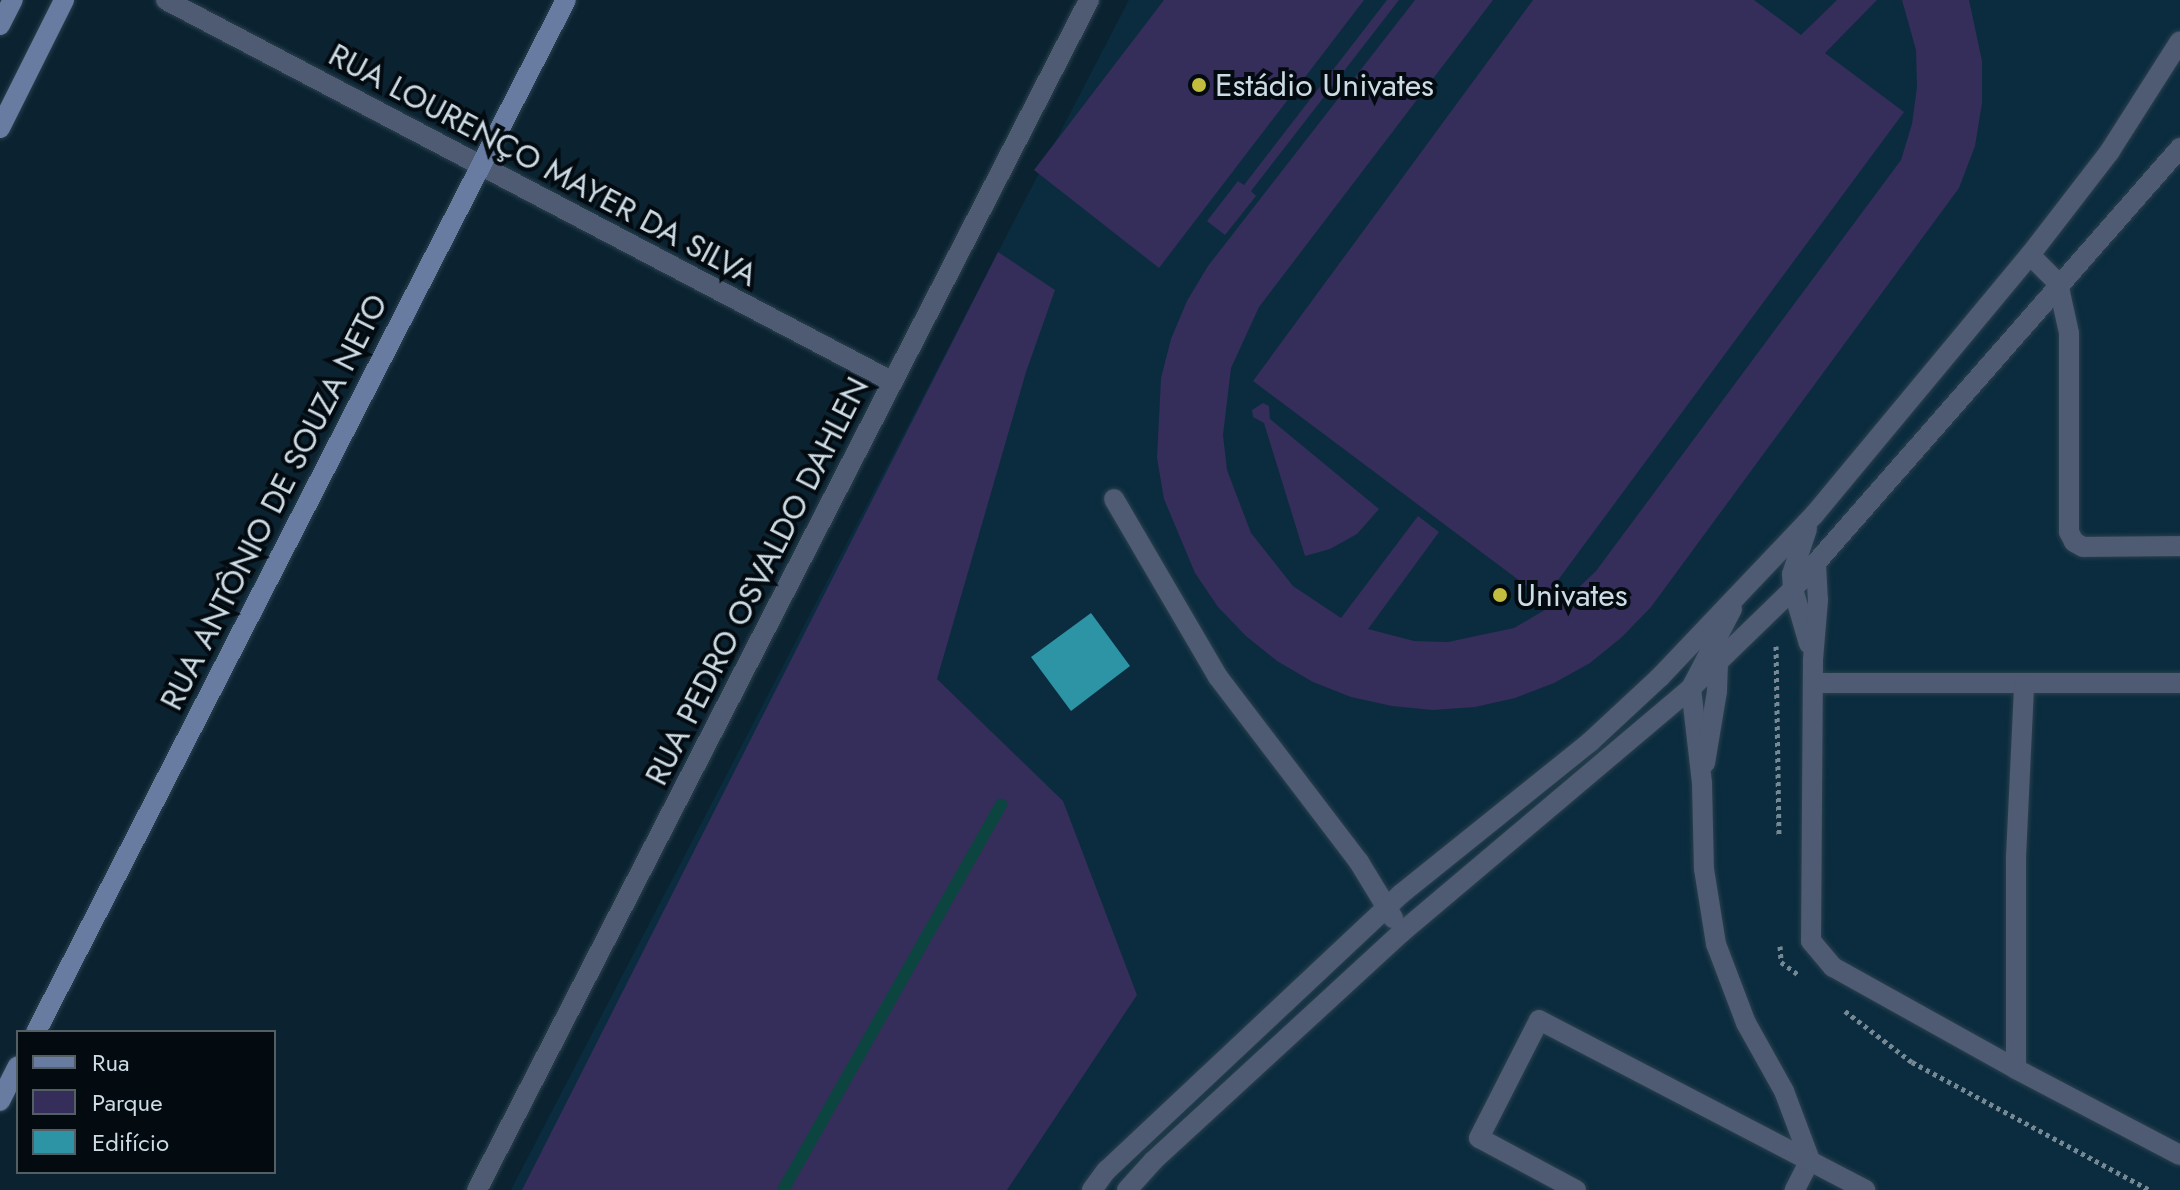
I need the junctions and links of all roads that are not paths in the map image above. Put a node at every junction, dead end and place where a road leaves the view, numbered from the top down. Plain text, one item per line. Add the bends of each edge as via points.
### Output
1 (13, 0) edge
2 (64, 0) edge
3 (166, 0) edge
4 (566, 0) edge
5 (1089, 0) edge
6 (0, 25) edge
7 (2180, 41) edge
8 (0, 128) edge
9 (2180, 148) edge
10 (479, 167) junction
11 (2030, 255) junction
12 (2058, 283) junction
13 (893, 382) junction
14 (1114, 499) dead end
15 (1814, 515) junction
16 (2180, 546) edge
17 (1816, 564) junction
18 (1743, 587) junction
19 (1793, 589) junction
20 (1813, 660) junction
21 (1718, 662) junction
22 (1814, 683) junction
23 (2180, 683) edge
24 (2024, 685) junction
25 (1691, 688) junction
26 (1702, 783) junction
27 (1388, 908) junction
28 (1401, 933) junction
29 (37, 1030) edge
30 (2016, 1069) junction
31 (16, 1070) edge
32 (0, 1101) edge
33 (2180, 1155) edge
34 (1810, 1160) junction
35 (477, 1190) edge
36 (1092, 1190) edge
37 (1127, 1190) edge
38 (1576, 1190) edge
39 (1795, 1190) edge
40 (1865, 1190) edge

1 - 6 street
2 - 8 street
3 - 10 street, RUA LOURENÇO MAYER DA SILVA
4 - 10 street, RUA ANTÔNIO DE SOUZA NETO
5 - 13 street, RUA PEDRO OSVALDO DAHLEN
7 - 11 street via 2110,151
9 - 12 street
10 - 13 street, RUA LOURENÇO MAYER DA SILVA
10 - 29 street, RUA ANTÔNIO DE SOUZA NETO
11 - 12 street
11 - 15 street
12 - 16 street via 2069,333 2069,532 2083,547
12 - 17 street
13 - 35 street, RUA PEDRO OSVALDO DAHLEN
14 - 27 street via 1218,677
15 - 18 street
15 - 19 street via 1795,559
17 - 19 street
17 - 20 street
18 - 25 street
18 - 27 street via 1660,677 1590,742
19 - 20 street
19 - 21 street
20 - 22 street
21 - 25 street
21 - 26 street
22 - 24 street
22 - 30 street via 1811,941 1833,967
23 - 24 street
24 - 30 street via 2016,857
25 - 26 street
25 - 28 street
26 - 34 street via 1704,869 1716,944 1746,1023 1784,1091
27 - 28 street
27 - 36 street via 1106,1171
28 - 37 street
30 - 33 street
31 - 32 street
34 - 38 street via 1539,1020 1479,1138
34 - 39 street
34 - 40 street

